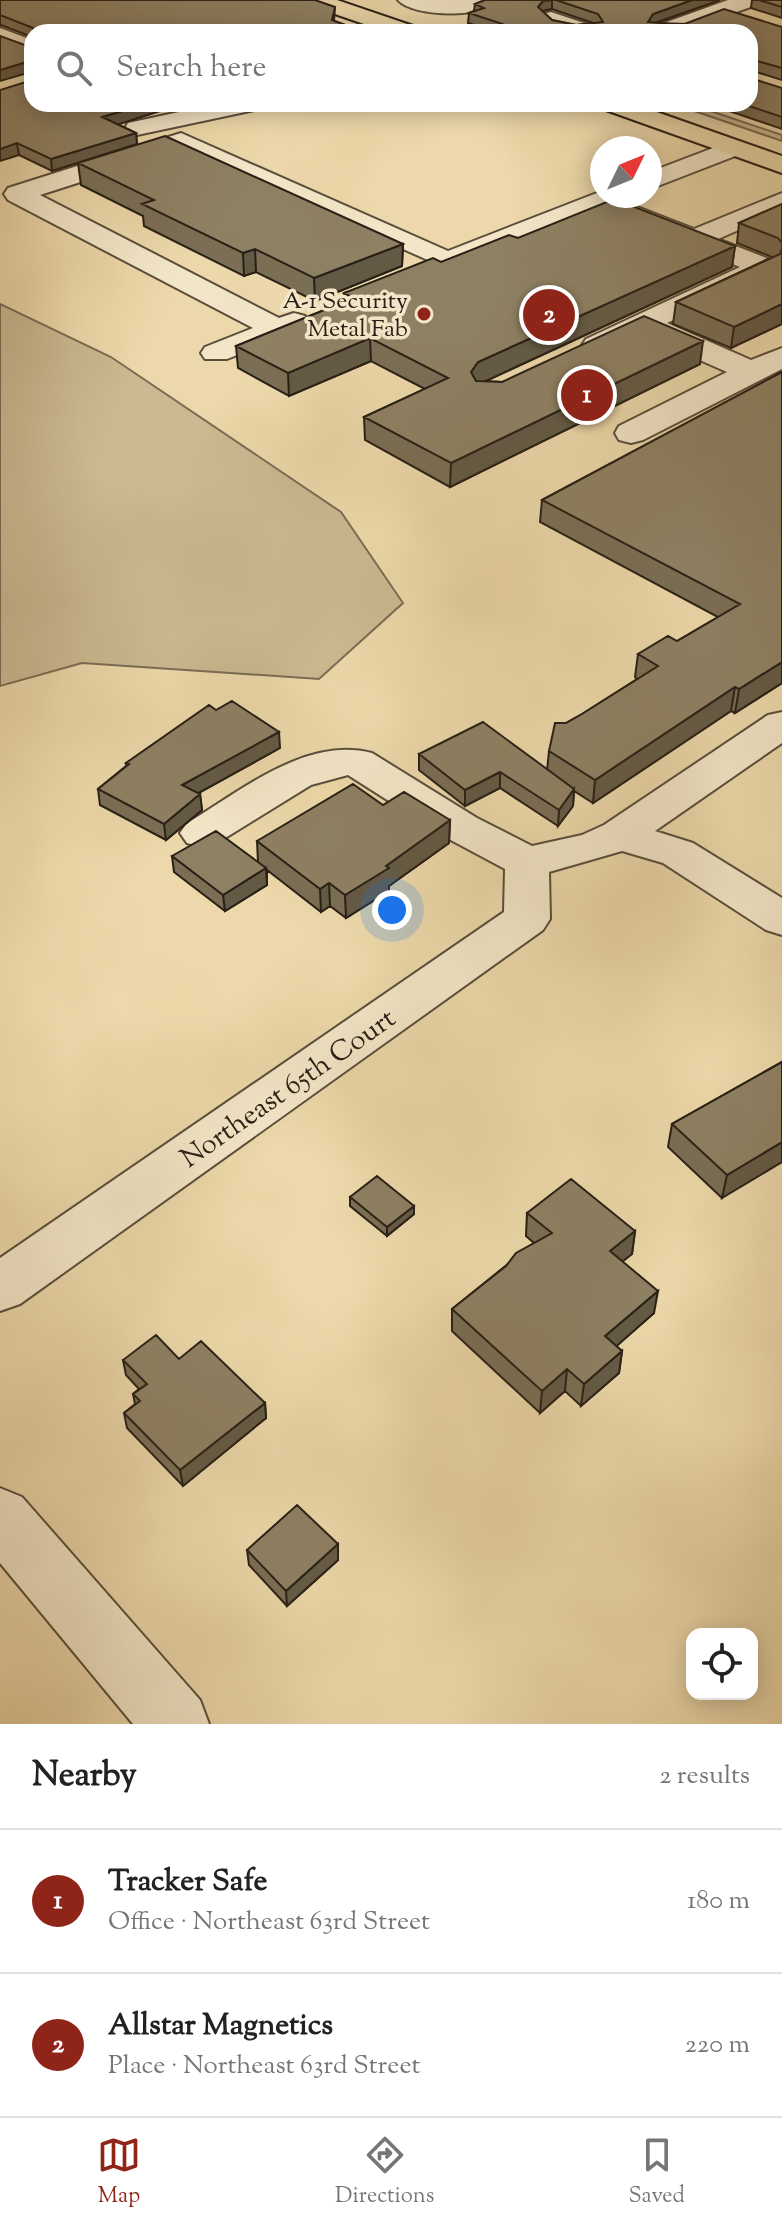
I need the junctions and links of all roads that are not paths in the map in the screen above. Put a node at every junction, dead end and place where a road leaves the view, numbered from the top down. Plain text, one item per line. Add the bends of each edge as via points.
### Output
1 (317, 0) edge
2 (409, 0) edge
3 (492, 0) edge
4 (748, 0) edge
5 (722, 9) junction
6 (551, 19) edge
7 (759, 21) edge
8 (385, 24) edge
9 (565, 24) edge
10 (682, 24) edge
11 (0, 35) edge
12 (24, 45) edge
13 (185, 112) edge
14 (227, 112) edge
15 (633, 112) edge
16 (190, 114) junction
17 (114, 133) edge
18 (734, 148) junction
19 (782, 165) edge
20 (662, 176) edge
21 (782, 201) edge
22 (590, 205) edge
23 (625, 208) edge
24 (694, 239) junction
25 (448, 261) junction
26 (405, 278) edge
27 (320, 312) edge
28 (642, 324) junction
29 (278, 329) junction
30 (216, 353) dead end
31 (573, 356) edge
32 (782, 357) edge
33 (752, 372) junction
34 (631, 433) dead end
35 (782, 724) edge
36 (202, 833) dead end
37 (619, 835) junction
38 (527, 862) junction
39 (782, 919) edge
40 (0, 1288) edge
41 (0, 1517) edge
42 (176, 1724) edge

1 - 8 main road
2 - 3 street via 457,9
4 - 5 street
5 - 7 street
5 - 10 street
6 - 9 street
11 - 12 street
13 - 16 street
14 - 16 street
15 - 18 main road
16 - 17 street
18 - 19 main road
18 - 20 street
21 - 24 street
22 - 25 street
23 - 24 street
24 - 28 street via 764,267
25 - 26 street
25 - 29 street via 181,141 17,194
27 - 29 street
28 - 31 street
28 - 33 street
29 - 30 street
32 - 33 street
33 - 34 street
35 - 37 street
36 - 38 street via 296,776 335,761 357,762
37 - 38 street via 594,847
37 - 39 street via 678,853
38 - 40 street, Northeast 65th Court via 527,919
41 - 42 street

